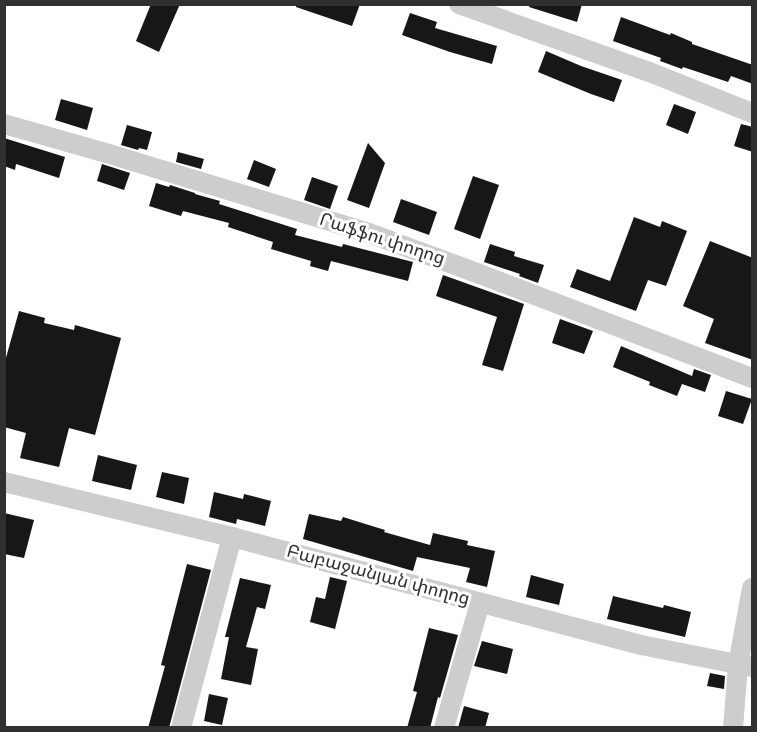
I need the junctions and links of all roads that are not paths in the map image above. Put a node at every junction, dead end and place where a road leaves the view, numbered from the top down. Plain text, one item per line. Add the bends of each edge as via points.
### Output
1 (459, 4) edge
2 (753, 113) edge
3 (4, 123) edge
4 (753, 378) edge
5 (4, 482) edge
6 (232, 537) junction
7 (753, 588) edge
8 (480, 603) junction
9 (745, 666) edge
10 (181, 728) edge
11 (444, 728) edge
12 (733, 728) edge

1 - 2 street
3 - 4 street, Րաֆֆու փողոց via 366,232
5 - 6 street, Բաբաջանյան փողոց
6 - 8 street, Բաբաջանյան փողոց
6 - 10 street
7 - 9 street
8 - 9 street, Բաբաջանյան փողոց via 641,645
8 - 11 street
9 - 12 street

